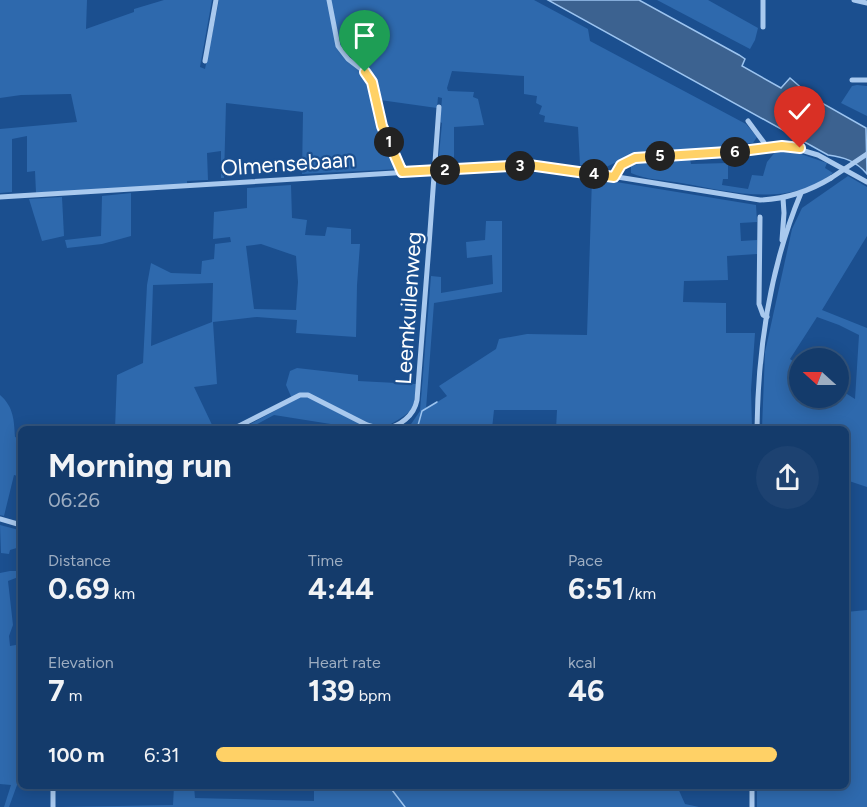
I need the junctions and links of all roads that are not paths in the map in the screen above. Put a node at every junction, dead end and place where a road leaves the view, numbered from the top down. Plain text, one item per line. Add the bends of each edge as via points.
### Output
1 (216, 0) edge
2 (329, 0) edge
3 (764, 0) edge
4 (854, 0) edge
5 (867, 3) edge
6 (763, 27) dead end
7 (206, 61) dead end
8 (852, 80) dead end
9 (867, 80) edge
10 (439, 107) dead end
11 (748, 121) dead end
12 (768, 148) junction
13 (867, 154) edge
14 (434, 171) junction
15 (402, 172) junction
16 (614, 177) junction
17 (867, 182) edge
18 (801, 193) junction
19 (0, 197) edge
20 (783, 198) junction
21 (760, 218) dead end
22 (782, 242) junction
23 (767, 317) junction
24 (240, 426) edge
25 (371, 426) edge
26 (392, 426) edge
27 (757, 426) edge
28 (0, 519) edge
29 (18, 524) edge
30 (53, 789) edge
31 (752, 789) edge
32 (53, 807) edge
33 (752, 807) edge

1 - 7 street
2 - 15 street via 338,46 372,82 382,126
3 - 6 street
4 - 5 street
8 - 9 street
10 - 14 street
11 - 12 street
12 - 16 street via 635,158 621,165
12 - 17 street via 800,148
13 - 18 street, Olmensebaan, bridge
14 - 15 street, Olmensebaan
14 - 16 street, Olmensebaan via 529,165
14 - 26 street, Leemkuilenweg via 415,410
15 - 19 street, Olmensebaan
16 - 20 street, Olmensebaan via 749,199
18 - 20 street, Olmensebaan
18 - 22 street
20 - 22 street
21 - 23 street via 759,304
22 - 23 street
23 - 27 street via 758,372
24 - 25 street, Leemkuilenweg via 300,395 308,395
28 - 29 street
30 - 32 street
31 - 33 street

